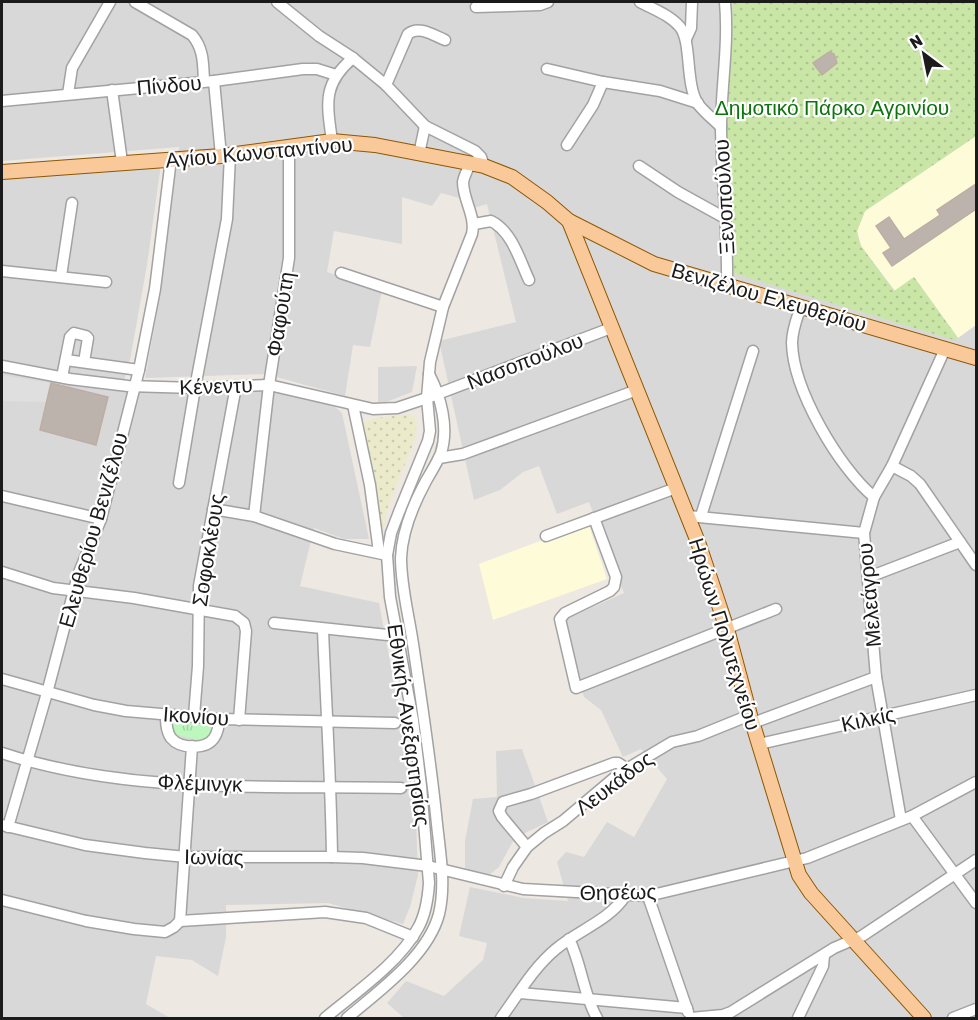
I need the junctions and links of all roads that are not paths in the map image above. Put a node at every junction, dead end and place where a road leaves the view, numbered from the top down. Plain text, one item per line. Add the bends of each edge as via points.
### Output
1 (110, 2) edge
2 (135, 2) edge
3 (277, 2) edge
4 (548, 2) edge
5 (640, 2) edge
6 (692, 2) edge
7 (726, 2) edge
8 (476, 7) dead end
9 (686, 39) junction
10 (445, 40) dead end
11 (353, 58) junction
12 (547, 69) dead end
13 (336, 75) junction
14 (209, 81) junction
15 (603, 82) junction
16 (386, 85) junction
17 (112, 90) junction
18 (68, 94) junction
19 (2, 100) edge
20 (698, 103) junction
21 (425, 126) junction
22 (721, 127) junction
23 (332, 141) junction
24 (567, 145) dead end
25 (289, 147) junction
26 (419, 154) junction
27 (225, 156) junction
28 (171, 159) junction
29 (122, 162) junction
30 (470, 164) junction
31 (484, 166) junction
32 (639, 166) dead end
33 (2, 172) edge
34 (72, 203) dead end
35 (725, 218) junction
36 (568, 221) junction
37 (474, 224) junction
38 (2, 271) edge
39 (341, 273) dead end
40 (61, 276) junction
41 (530, 280) dead end
42 (106, 282) dead end
43 (727, 285) junction
44 (801, 306) junction
45 (443, 308) junction
46 (611, 328) junction
47 (945, 349) junction
48 (753, 351) dead end
49 (976, 358) edge
50 (66, 360) junction
51 (84, 362) junction
52 (2, 366) edge
53 (139, 370) junction
54 (429, 374) junction
55 (62, 377) junction
56 (269, 385) junction
57 (134, 386) junction
58 (236, 386) junction
59 (195, 388) junction
60 (637, 390) junction
61 (439, 393) junction
62 (427, 398) junction
63 (353, 405) junction
64 (439, 458) junction
65 (892, 466) junction
66 (179, 483) dead end
67 (676, 488) junction
68 (2, 496) edge
69 (874, 497) junction
70 (213, 508) junction
71 (254, 516) junction
72 (694, 516) junction
73 (594, 518) junction
74 (101, 519) junction
75 (864, 533) junction
76 (546, 536) dead end
77 (960, 542) junction
78 (383, 554) junction
79 (976, 566) edge
80 (2, 573) edge
81 (869, 577) junction
82 (74, 591) junction
83 (198, 608) junction
84 (776, 609) dead end
85 (274, 623) dead end
86 (727, 629) junction
87 (323, 630) junction
88 (397, 636) junction
89 (876, 677) junction
90 (2, 679) edge
91 (47, 693) junction
92 (976, 695) edge
93 (166, 714) junction
94 (194, 716) junction
95 (882, 716) junction
96 (219, 719) junction
97 (752, 719) junction
98 (239, 720) junction
99 (326, 722) junction
100 (395, 723) dead end
101 (759, 744) junction
102 (192, 746) junction
103 (2, 753) edge
104 (28, 761) junction
105 (627, 769) junction
106 (976, 782) edge
107 (190, 785) junction
108 (331, 787) junction
109 (401, 788) dead end
110 (906, 818) junction
111 (5, 826) edge
112 (527, 847) junction
113 (186, 857) junction
114 (332, 857) junction
115 (976, 860) edge
116 (795, 861) junction
117 (428, 866) junction
118 (441, 870) junction
119 (955, 874) junction
120 (504, 886) junction
121 (625, 896) junction
122 (648, 896) junction
123 (2, 900) edge
124 (976, 903) edge
125 (180, 921) junction
126 (413, 937) junction
127 (569, 939) junction
128 (853, 940) junction
129 (825, 955) junction
130 (520, 993) junction
131 (588, 1000) junction
132 (976, 1009) edge
133 (690, 1015) edge
134 (325, 1018) edge
135 (348, 1018) edge
136 (501, 1018) edge
137 (597, 1018) edge
138 (798, 1018) edge
139 (924, 1018) edge
140 (953, 1018) edge

1 - 18 street via 72,69
2 - 14 street via 192,35
3 - 11 street
4 - 8 street
5 - 9 street via 674,21
6 - 9 street via 691,28
7 - 22 street, Ξενοπούλου
9 - 20 street via 688,67
10 - 16 street via 422,30 411,31
11 - 13 street
11 - 16 street
12 - 15 street
13 - 14 street, Πίνδου via 311,68
13 - 23 street via 328,97
14 - 17 street, Πίνδου
14 - 27 street
15 - 20 street via 660,91
15 - 24 street
16 - 21 street
17 - 18 street, Πίνδου
17 - 29 street
18 - 19 street, Πίνδου
20 - 22 street
21 - 26 street
21 - 31 street via 476,151
22 - 35 street, Ξενοπούλου
23 - 25 main road, Αγίου Κωνσταντίνου
23 - 26 main road, Αγίου Κωνσταντίνου
25 - 27 main road, Αγίου Κωνσταντίνου
25 - 56 street, Φαφούτη via 289,258
26 - 30 main road, Αγίου Κωνσταντίνου
27 - 28 main road, Αγίου Κωνσταντίνου
27 - 59 street via 227,219
28 - 29 main road, Αγίου Κωνσταντίνου
28 - 53 street, Ελευθερίου Βενιζέλου via 155,289
29 - 33 main road, Αγίου Κωνσταντίνου
30 - 31 main road, Αγίου Κωνσταντίνου
30 - 37 street via 463,180
31 - 36 main road, Αγίου Κωνσταντίνου via 512,177
32 - 35 street
34 - 40 street
35 - 43 street, Ξενοπούλου
36 - 43 main road, Βενιζέλου Ελευθερίου via 654,264
36 - 46 main road, Ηρώων Πολυτεχνείου
37 - 41 street via 491,221 502,229
37 - 45 street, Εθνικής Ανεξαρτησίας
38 - 40 street
39 - 45 street
40 - 42 street
43 - 44 main road, Βενιζέλου Ελευθερίου
44 - 47 main road, Βενιζέλου Ελευθερίου
44 - 69 street via 792,342 803,388 835,451 857,482
45 - 54 street, Εθνικής Ανεξαρτησίας
46 - 60 main road, Ηρώων Πολυτεχνείου
46 - 61 street, Νασοπούλου
47 - 49 main road, Βενιζέλου Ελευθερίου
47 - 65 street, Μελεάγρου
48 - 72 street
50 - 51 street
50 - 51 street via 74,333 88,338
50 - 55 street
51 - 53 street
52 - 55 street, Κένεντυ
53 - 57 street, Ελευθερίου Βενιζέλου
54 - 61 street
54 - 62 street, Εθνικής Ανεξαρτησίας
55 - 57 street, Κένεντυ
56 - 58 street, Κένεντυ
56 - 63 street, Κένεντυ
56 - 71 street, Φαφούτη
57 - 59 street, Κένεντυ
57 - 74 street, Ελευθερίου Βενιζέλου
58 - 59 street, Κένεντυ
58 - 70 street, Σοφοκλέους
59 - 66 street
60 - 64 street via 463,454
60 - 67 main road, Ηρώων Πολυτεχνείου
61 - 62 street, Νασοπούλου
61 - 64 street via 443,440
62 - 63 street, Κένεντυ via 385,410
62 - 78 street, Εθνικής Ανεξαρτησίας via 428,441
63 - 78 street
64 - 118 street via 416,499 401,556
65 - 69 street, Μελεάγρου
65 - 77 street via 920,484
67 - 72 main road, Ηρώων Πολυτεχνείου
67 - 73 street
68 - 74 street
69 - 75 street, Μελεάγρου
70 - 71 street
70 - 83 street, Σοφοκλέους
71 - 78 street via 334,544
72 - 75 street
72 - 86 main road, Ηρώων Πολυτεχνείου
73 - 76 street
73 - 86 street via 616,582 610,591 560,619 576,688
74 - 82 street, Ελευθερίου Βενιζέλου
75 - 81 street, Μελεάγρου
77 - 79 street
77 - 81 street
78 - 88 street, Εθνικής Ανεξαρτησίας
80 - 82 street
81 - 89 street, Μελεάγρου
82 - 83 street
82 - 91 street, Ελευθερίου Βενιζέλου
83 - 94 street, Σοφοκλέους
83 - 98 street via 236,616 244,623
84 - 86 street
85 - 87 street
86 - 97 main road, Ηρώων Πολυτεχνείου
87 - 88 street
87 - 99 street
88 - 117 street, Εθνικής Ανεξαρτησίας via 417,753
89 - 95 street, Μελεάγρου
89 - 97 street, Λευκάδος
90 - 91 street, Ικονίου
91 - 93 street, Ικονίου via 107,708
91 - 104 street, Ελευθερίου Βενιζέλου
92 - 95 street, Κιλκίς
93 - 94 street, Ικονίου
93 - 102 street via 171,738
94 - 96 street, Ικονίου
95 - 101 street, Κιλκίς
95 - 110 street, Μελεάγρου
96 - 98 street, Ικονίου
96 - 102 street via 212,741
97 - 101 main road, Ηρώων Πολυτεχνείου
97 - 105 street, Λευκάδος via 729,722 672,742
98 - 99 street, Ικονίου
99 - 100 street, Ικονίου
99 - 108 street
101 - 116 main road, Ηρώων Πολυτεχνείου
102 - 107 street
103 - 104 street, Φλέμινγκ
104 - 107 street, Φλέμινγκ via 102,777
104 - 111 street, Ελευθερίου Βενιζέλου
105 - 112 street, Λευκάδος
105 - 112 street via 614,763 503,802 499,811 502,817
106 - 110 street, Θησέως
107 - 108 street, Φλέμινγκ
107 - 113 street
108 - 109 street, Φλέμινγκ
108 - 114 street
110 - 116 street, Θησέως
110 - 119 street
111 - 113 street, Ιωνίας via 85,845
112 - 120 street, Λευκάδος
113 - 114 street, Ιωνίας
113 - 125 street
114 - 117 street, Ιωνίας
115 - 119 street
116 - 122 street, Θησέως
116 - 128 main road, Ηρώων Πολυτεχνείου via 804,883
117 - 118 street, Ιωνίας
117 - 126 street, Εθνικής Ανεξαρτησίας via 427,902
118 - 120 street, Θησέως
118 - 135 street via 440,906 430,935 410,962
119 - 124 street
119 - 128 street
120 - 121 street, Θησέως
121 - 122 street, Θησέως
121 - 127 street via 614,910
122 - 133 street
123 - 125 street via 134,929 165,932
125 - 126 street via 325,912 374,921
126 - 134 street, Εθνικής Ανεξαρτησίας
127 - 130 street via 538,966
127 - 131 street
128 - 129 street
128 - 139 main road, Ηρώων Πολυτεχνείου
129 - 133 street via 727,1014
129 - 138 street
130 - 131 street
130 - 136 street
131 - 133 street
131 - 137 street
132 - 140 street

